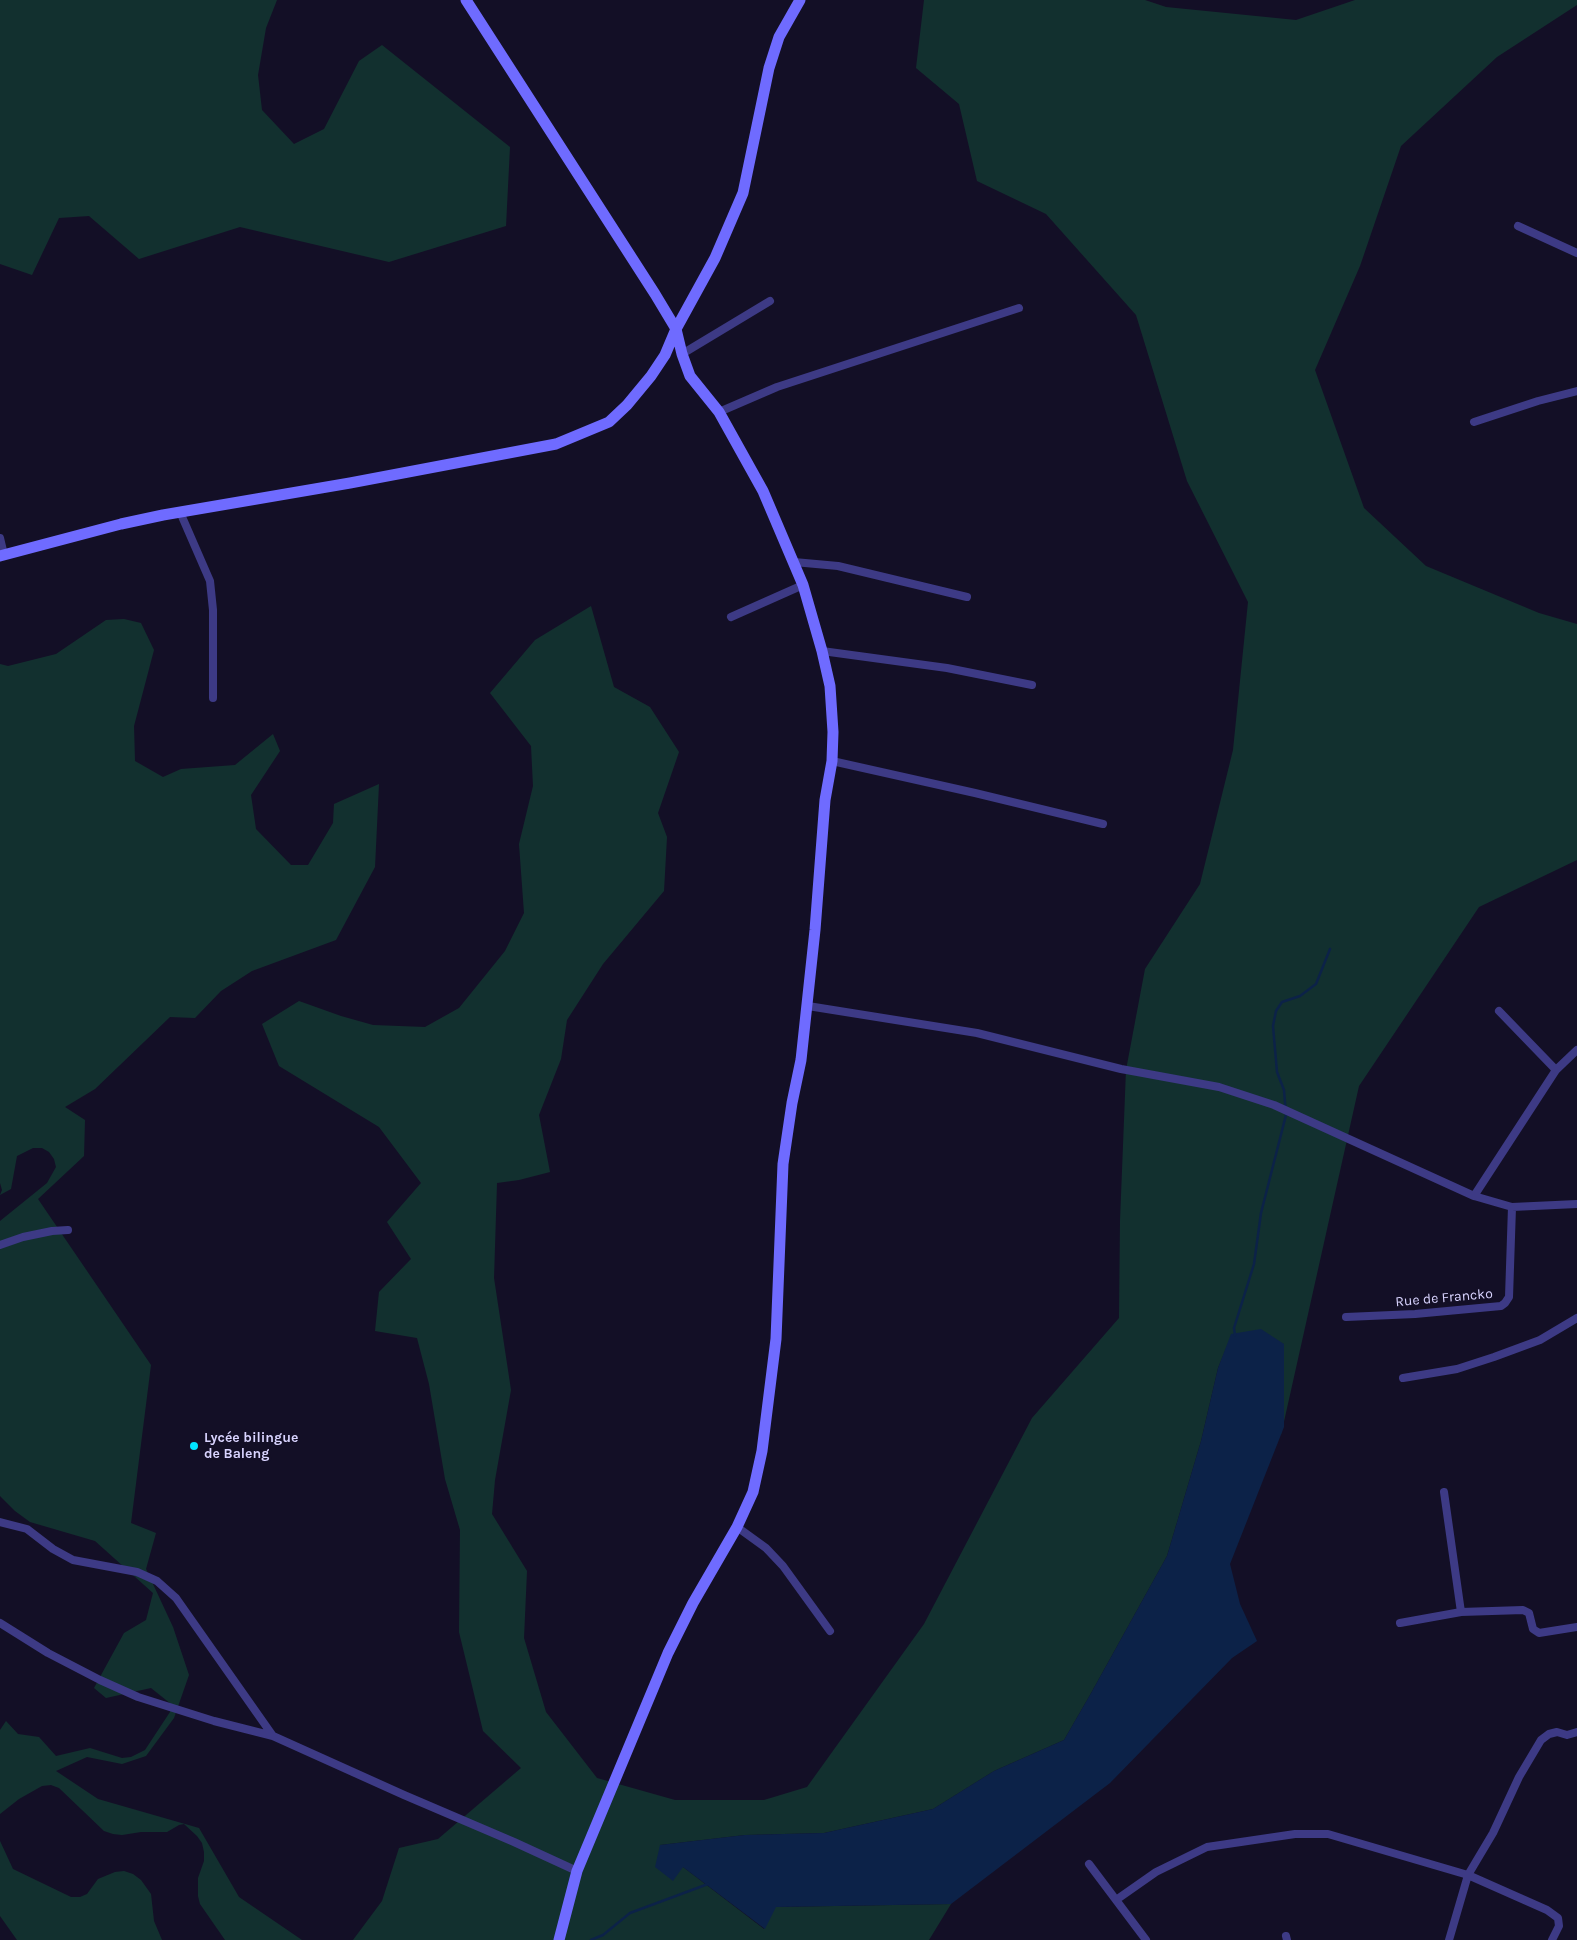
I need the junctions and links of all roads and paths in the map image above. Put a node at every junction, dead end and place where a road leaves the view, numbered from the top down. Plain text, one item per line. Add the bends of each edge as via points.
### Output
1 (466, 0) edge
2 (800, 0) edge
3 (1518, 226) dead end
4 (1577, 253) edge
5 (770, 301) dead end
6 (1019, 308) dead end
7 (676, 329) junction
8 (682, 354) junction
9 (1577, 391) edge
10 (719, 412) junction
11 (1474, 422) dead end
12 (180, 512) junction
13 (0, 538) edge
14 (2, 556) edge
15 (794, 562) junction
16 (803, 585) junction
17 (967, 597) dead end
18 (732, 617) dead end
19 (822, 651) junction
20 (1032, 685) dead end
21 (213, 698) dead end
22 (832, 760) junction
23 (1103, 824) dead end
24 (808, 1006) junction
25 (1499, 1011) dead end
26 (1577, 1050) edge
27 (1556, 1070) junction
28 (1474, 1196) junction
29 (1577, 1204) edge
30 (1512, 1207) junction
31 (68, 1230) dead end
32 (0, 1245) edge
33 (1346, 1317) dead end
34 (1577, 1318) edge
35 (1403, 1378) dead end
36 (1444, 1492) dead end
37 (0, 1522) edge
38 (737, 1527) junction
39 (1462, 1612) junction
40 (0, 1623) edge
41 (1400, 1623) dead end
42 (1577, 1627) edge
43 (830, 1631) dead end
44 (1577, 1732) edge
45 (273, 1736) junction
46 (1089, 1864) dead end
47 (577, 1871) junction
48 (1468, 1875) junction
49 (1116, 1900) junction
50 (559, 1940) edge
51 (1146, 1940) edge
52 (1449, 1940) edge
53 (1552, 1940) edge

1 - 7 street
2 - 7 street via 779,37 769,68 743,193 715,258
3 - 4 street
5 - 8 street
6 - 10 street via 777,386
7 - 8 street
7 - 12 street via 651,376 627,405 609,422 556,444 350,484
8 - 10 street via 690,376
9 - 11 street
10 - 15 street via 763,491
12 - 14 street via 121,524
12 - 21 street via 210,581 214,610
13 - 14 street
15 - 16 street
15 - 17 street via 838,566
16 - 18 street
16 - 19 street
19 - 20 street via 947,668
19 - 22 street via 830,686
22 - 23 street
22 - 24 street via 825,800
24 - 28 street via 977,1033 1121,1069 1219,1087 1274,1105
24 - 38 street via 783,1164 776,1339 762,1450 753,1492
25 - 27 street
26 - 27 street
27 - 28 street
28 - 30 street
29 - 30 street
30 - 33 street, Rue de Francko via 1509,1297 1506,1303 1424,1313
31 - 32 street via 23,1237
34 - 35 street via 1540,1340 1494,1357 1456,1369
36 - 39 street
37 - 45 street via 27,1529 73,1560 137,1572 157,1581 181,1605
38 - 43 street via 766,1548 783,1566
38 - 47 street via 668,1653
39 - 41 street
39 - 42 street via 1523,1610 1529,1612 1533,1629 1539,1633
40 - 45 street via 48,1652 138,1698 214,1722
44 - 48 street via 1566,1735 1557,1732 1541,1740
45 - 47 street
46 - 49 street
47 - 50 street
48 - 49 street via 1328,1834 1295,1834 1207,1847 1156,1872
48 - 52 street
48 - 53 street via 1558,1918
49 - 51 street

